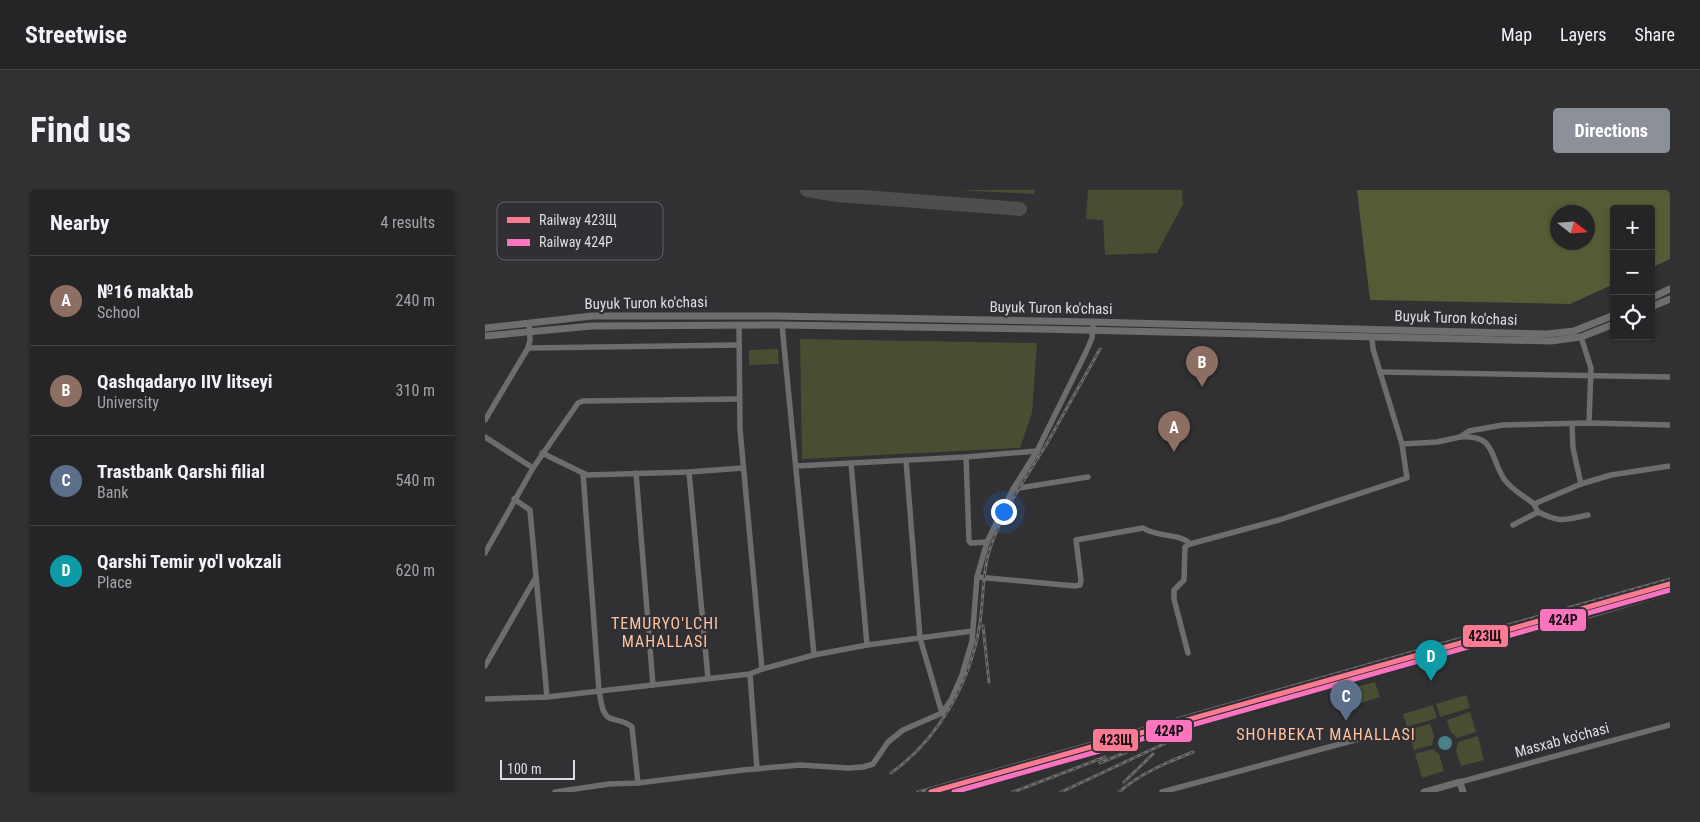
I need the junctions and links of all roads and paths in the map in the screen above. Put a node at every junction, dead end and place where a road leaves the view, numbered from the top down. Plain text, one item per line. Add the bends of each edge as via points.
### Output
1 (1670, 289) edge
2 (1655, 296) edge
3 (1670, 299) edge
4 (1655, 306) edge
5 (1610, 318) edge
6 (529, 323) junction
7 (739, 325) junction
8 (782, 325) junction
9 (1093, 326) junction
10 (1610, 326) edge
11 (485, 328) edge
12 (530, 331) junction
13 (485, 336) edge
14 (1372, 336) junction
15 (1581, 337) junction
16 (739, 344) junction
17 (528, 348) junction
18 (1380, 372) junction
19 (1591, 375) junction
20 (1670, 377) edge
21 (739, 399) junction
22 (485, 420) edge
23 (1589, 423) junction
24 (1573, 424) junction
25 (1670, 424) edge
26 (485, 437) edge
27 (1460, 437) junction
28 (1402, 444) junction
29 (1037, 451) junction
30 (543, 453) junction
31 (966, 456) junction
32 (906, 460) junction
33 (851, 463) junction
34 (797, 466) junction
35 (1670, 466) edge
36 (533, 468) junction
37 (743, 468) junction
38 (689, 472) junction
39 (583, 473) junction
40 (636, 474) junction
41 (1088, 477) dead end
42 (1581, 484) junction
43 (1013, 489) junction
44 (514, 499) junction
45 (1534, 504) junction
46 (1538, 512) junction
47 (1588, 515) dead end
48 (1513, 524) dead end
49 (987, 542) junction
50 (1190, 544) junction
51 (485, 553) edge
52 (536, 577) junction
53 (977, 577) junction
54 (973, 631) junction
55 (920, 638) junction
56 (867, 645) junction
57 (1188, 653) dead end
58 (814, 654) junction
59 (485, 666) edge
60 (762, 669) junction
61 (750, 674) junction
62 (708, 678) junction
63 (653, 685) junction
64 (599, 691) junction
65 (547, 696) junction
66 (485, 699) edge
67 (942, 713) junction
68 (1670, 725) edge
69 (1370, 736) dead end
70 (757, 769) junction
71 (1460, 782) junction
72 (639, 783) junction
73 (1450, 788) edge
74 (555, 792) edge
75 (1162, 792) edge
76 (1425, 792) edge
77 (1463, 792) edge

1 - 2 main road
3 - 4 main road
5 - 9 main road, Buyuk Turon ko'chasi via 1574,331 1547,334
6 - 9 main road, Buyuk Turon ko'chasi via 592,316 776,316
6 - 11 main road, Buyuk Turon ko'chasi
6 - 12 street
7 - 8 main road, Buyuk Turon ko'chasi
7 - 12 main road, Buyuk Turon ko'chasi via 592,326
7 - 16 street
8 - 9 main road, Buyuk Turon ko'chasi
8 - 34 street
9 - 14 main road, Buyuk Turon ko'chasi
9 - 29 street via 1088,348
10 - 15 main road, Buyuk Turon ko'chasi
12 - 13 main road, Buyuk Turon ko'chasi
12 - 17 street
14 - 15 main road, Buyuk Turon ko'chasi via 1551,341
14 - 18 street
15 - 19 street
16 - 17 street
16 - 21 street
17 - 22 street
18 - 19 street
18 - 28 street
19 - 20 street
19 - 23 street
21 - 30 street via 583,401 575,407
21 - 37 street
23 - 24 street
23 - 25 street
24 - 27 street via 1503,425 1469,431
24 - 42 street via 1573,448
26 - 36 street
27 - 28 street
27 - 45 street via 1473,436 1486,442 1508,484
28 - 50 street via 1407,478 1279,520
29 - 31 street
29 - 43 street
30 - 36 street
30 - 39 street
31 - 32 street
31 - 49 street via 969,541
32 - 33 street
32 - 55 street
33 - 34 street
33 - 56 street
34 - 58 street
35 - 42 street via 1611,475
36 - 44 street
37 - 38 street
37 - 60 street
38 - 40 street
38 - 62 street
39 - 40 street
39 - 64 street
40 - 63 street
41 - 43 street
42 - 45 street
43 - 49 street
44 - 51 street
44 - 52 street via 530,510
45 - 46 street
46 - 47 street via 1556,520
46 - 48 street
49 - 53 street
50 - 53 street via 1187,540 1143,528 1076,540 1081,580 1075,586
50 - 57 street via 1185,547 1184,580 1174,590
52 - 59 street
52 - 65 street
53 - 54 street
54 - 55 street
54 - 67 street via 961,675
55 - 56 street
55 - 67 street
56 - 58 street
58 - 60 street
60 - 61 street
61 - 62 street
61 - 70 street
62 - 63 street
63 - 64 street
64 - 65 street
64 - 72 street via 608,718 623,720 632,727
65 - 66 street
67 - 70 street via 903,730 887,742 873,764 848,768 800,766
68 - 71 street, Masxab ko'chasi
69 - 75 street
70 - 72 street
71 - 73 main road
71 - 77 main road
72 - 74 street
73 - 76 main road

